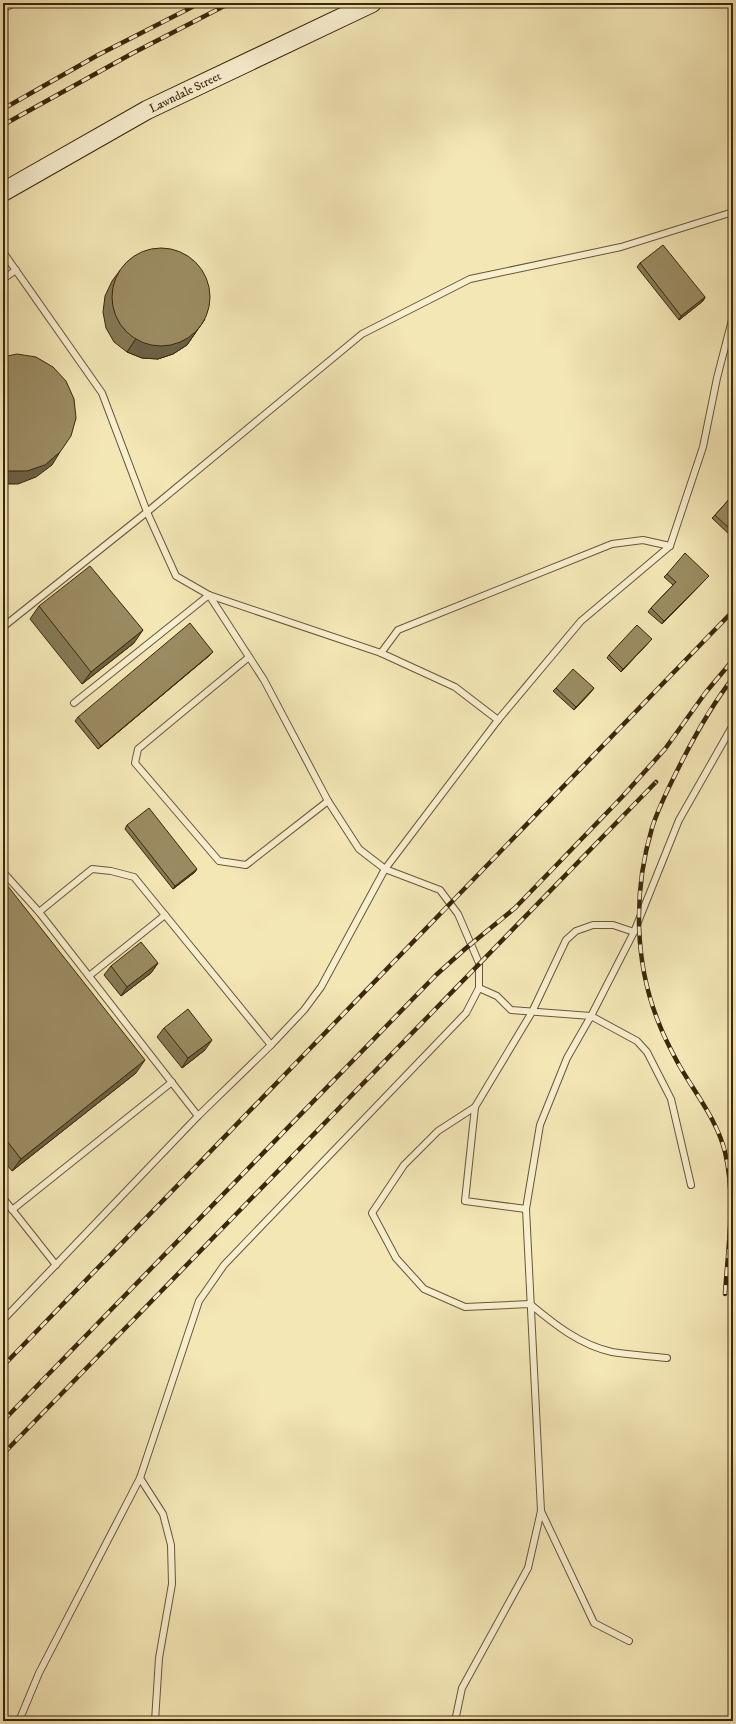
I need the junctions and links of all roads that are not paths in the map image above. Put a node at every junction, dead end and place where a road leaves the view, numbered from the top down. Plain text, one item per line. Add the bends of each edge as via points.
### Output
1 (14, 3) edge
2 (372, 3) edge
3 (3, 9) edge
4 (3, 192) edge
5 (733, 212) edge
6 (3, 252) edge
7 (16, 270) junction
8 (3, 279) edge
9 (733, 319) edge
10 (147, 512) junction
11 (670, 546) junction
12 (208, 595) junction
13 (3, 627) edge
14 (381, 653) junction
15 (249, 657) junction
16 (74, 703) dead end
17 (498, 720) junction
18 (733, 726) edge
19 (328, 801) junction
20 (385, 869) junction
21 (3, 872) edge
22 (39, 912) junction
23 (165, 915) junction
24 (634, 932) junction
25 (89, 976) junction
26 (479, 988) junction
27 (532, 1012) junction
28 (591, 1016) junction
29 (271, 1045) junction
30 (172, 1082) junction
31 (475, 1108) junction
32 (198, 1116) junction
33 (691, 1184) dead end
34 (3, 1198) edge
35 (526, 1209) junction
36 (12, 1210) junction
37 (56, 1265) junction
38 (530, 1304) junction
39 (3, 1320) edge
40 (667, 1358) dead end
41 (140, 1478) junction
42 (541, 1511) junction
43 (629, 1641) dead end
44 (19, 1721) edge
45 (155, 1721) edge
46 (455, 1721) edge

1 - 3 lane
2 - 4 main road, Lawndale Street via 147,110
5 - 10 lane via 621,247 470,279 362,334
6 - 7 lane
7 - 8 lane
7 - 10 lane via 102,393
9 - 11 lane via 717,378 703,447
10 - 12 lane via 176,576
10 - 13 lane
11 - 14 lane via 643,540 612,544 398,630
11 - 17 lane via 581,621
12 - 14 lane
12 - 15 lane
12 - 16 lane
14 - 17 lane via 455,687
15 - 19 lane via 264,680
15 - 19 lane via 138,749 135,763 218,861 246,865
17 - 20 lane
18 - 24 lane via 679,820
19 - 20 lane via 359,849
20 - 26 lane via 440,890 458,914 472,944 479,963
20 - 29 lane via 321,988
21 - 22 lane
22 - 23 lane via 92,869 134,877
22 - 25 lane
23 - 25 lane
23 - 29 lane
24 - 27 lane via 613,925 593,925 576,931 566,940
24 - 28 lane
25 - 30 lane
26 - 27 lane via 497,996 510,1010
26 - 41 lane via 466,1014 224,1264 199,1301
27 - 28 lane
27 - 31 lane
28 - 33 lane via 632,1037 647,1052 671,1100
28 - 35 lane via 567,1058 540,1126
29 - 32 lane
30 - 32 lane
30 - 36 lane
31 - 35 lane via 465,1201
31 - 38 lane via 438,1131 404,1165 372,1213 396,1258 424,1289 464,1308
32 - 37 lane
34 - 36 lane
35 - 38 lane
36 - 37 lane
37 - 39 lane
38 - 40 lane via 577,1339 611,1351
38 - 42 lane
41 - 44 lane via 39,1673
41 - 45 lane via 163,1514 171,1545 172,1584 159,1658
42 - 43 lane via 594,1623
42 - 46 lane via 528,1568 462,1688

